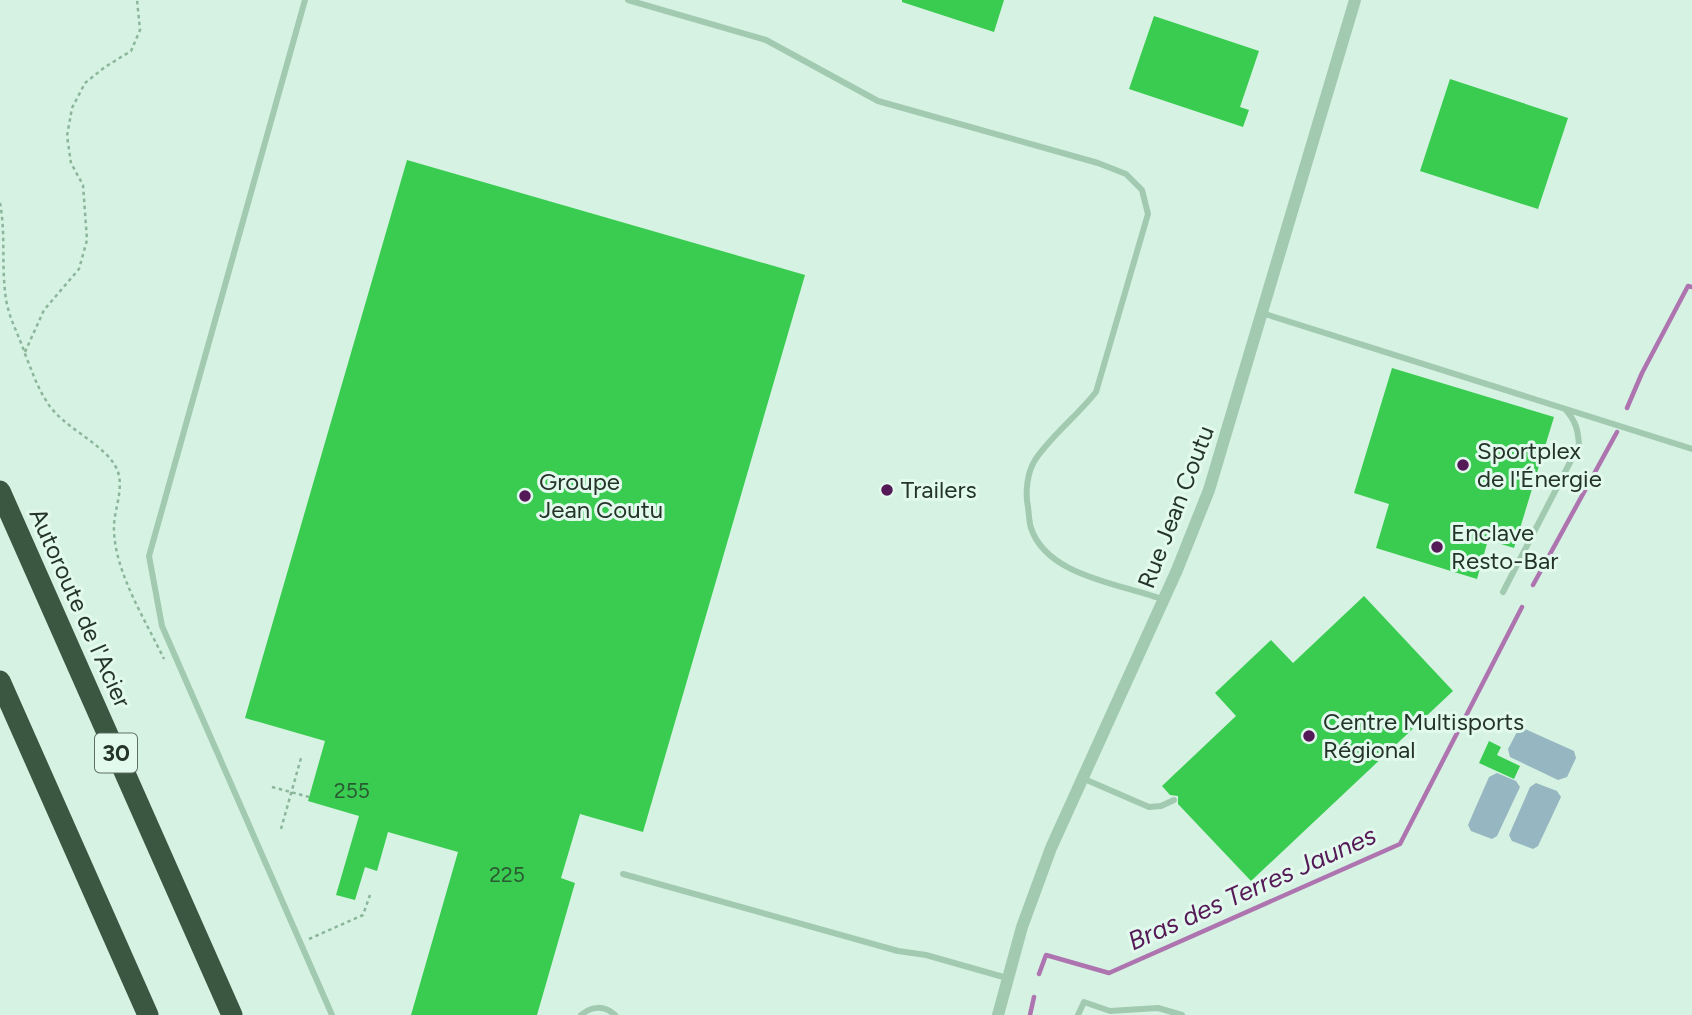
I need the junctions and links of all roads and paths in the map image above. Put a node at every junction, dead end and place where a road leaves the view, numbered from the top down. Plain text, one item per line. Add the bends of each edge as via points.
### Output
1 (137, 0) edge
2 (304, 0) edge
3 (628, 0) edge
4 (1355, 0) edge
5 (0, 203) edge
6 (1262, 313) junction
7 (1564, 408) junction
8 (1692, 449) edge
9 (0, 491) edge
10 (1503, 592) dead end
11 (1164, 600) junction
12 (0, 681) edge
13 (301, 758) dead end
14 (1082, 778) junction
15 (272, 787) dead end
16 (291, 792) junction
17 (309, 797) dead end
18 (1174, 800) dead end
19 (281, 829) dead end
20 (623, 874) dead end
21 (1007, 978) junction
22 (148, 1015) edge
23 (232, 1015) edge
24 (332, 1015) edge
25 (581, 1015) edge
26 (615, 1015) edge
27 (998, 1015) edge
28 (1078, 1015) edge
29 (1182, 1015) edge

1 - 5 path via 140,30 131,51 85,83 72,108 67,136 71,163 83,185 87,240 79,269 44,310 25,352 6,299
2 - 24 lane via 149,556 162,626
3 - 11 lane via 766,40 878,101 1098,163 1126,174 1142,190 1148,214 1096,392 1033,463 1025,494 1032,530 1047,554 1072,570
4 - 6 street, Rue Jean Coutu
6 - 7 lane
6 - 11 street, Rue Jean Coutu via 1209,490
7 - 8 lane
7 - 10 lane via 1578,428 1579,445
9 - 23 highway, Autoroute de l'Acier / 30
11 - 14 street, Rue Jean Coutu
12 - 22 highway
13 - 16 path
14 - 18 lane via 1149,807
14 - 21 street, Rue Jean Coutu via 1039,878
15 - 16 path
16 - 17 path
16 - 19 path
20 - 21 lane
21 - 27 street, Rue Jean Coutu
25 - 26 lane via 596,1007
28 - 29 lane via 1084,1002 1110,1011 1158,1008

